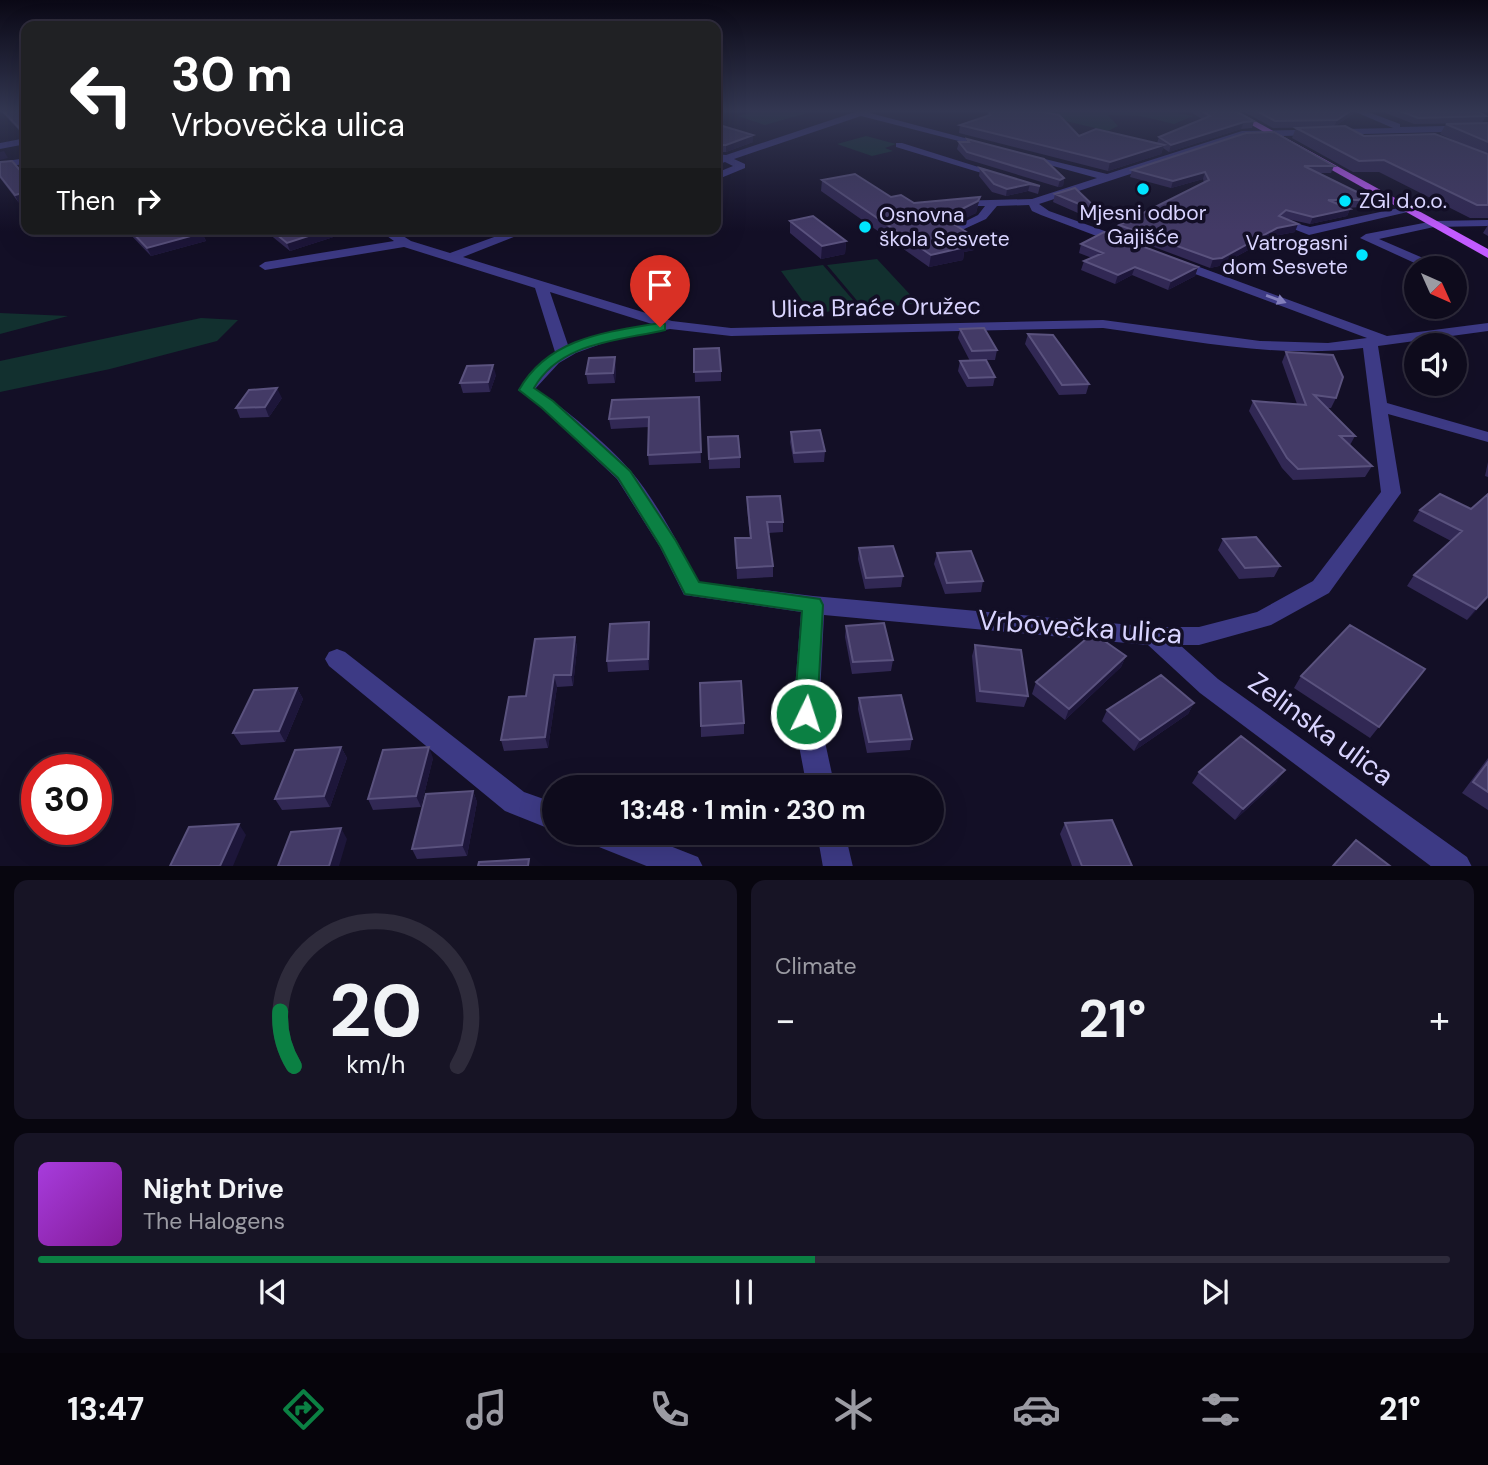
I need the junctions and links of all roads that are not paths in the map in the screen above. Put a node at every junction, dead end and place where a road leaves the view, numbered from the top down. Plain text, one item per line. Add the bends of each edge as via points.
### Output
1 (745, 150) edge
2 (917, 150) edge
3 (1186, 150) edge
4 (1302, 150) edge
5 (1016, 153) edge
6 (721, 158) edge
7 (721, 160) edge
8 (20, 162) dead end
9 (0, 165) edge
10 (721, 175) edge
11 (1107, 177) junction
12 (1018, 181) edge
13 (1033, 202) junction
14 (993, 204) junction
15 (942, 206) edge
16 (1408, 209) junction
17 (1284, 223) edge
18 (1488, 223) edge
19 (1434, 224) junction
20 (962, 226) edge
21 (392, 235) edge
22 (512, 235) edge
23 (405, 243) junction
24 (1131, 245) edge
25 (1488, 254) edge
26 (1156, 255) edge
27 (1407, 256) edge
28 (452, 257) junction
29 (265, 266) dead end
30 (541, 286) junction
31 (670, 325) junction
32 (1488, 327) edge
33 (1468, 330) junction
34 (1488, 340) edge
35 (1378, 341) junction
36 (562, 351) junction
37 (1381, 407) junction
38 (1488, 437) edge
39 (813, 605) junction
40 (1154, 636) junction
41 (337, 659) dead end
42 (818, 775) edge
43 (542, 812) edge
44 (631, 845) edge
45 (834, 845) edge
46 (688, 866) edge
47 (838, 866) edge
48 (1457, 866) edge

1 - 6 street
2 - 12 street
3 - 11 street
4 - 16 main road
5 - 11 street
7 - 10 street via 741,166
8 - 9 street
11 - 13 street via 1050,191
13 - 14 street
13 - 24 street via 1045,213
14 - 15 street
14 - 20 street via 982,217
16 - 17 street via 1309,231
16 - 19 main road
18 - 19 street
19 - 25 main road
19 - 27 street via 1366,238
21 - 23 street, Ulica Braće Oružec
22 - 28 street
23 - 28 street, Ulica Braće Oružec
23 - 29 street
26 -> 35 street
28 - 30 street, Ulica Braće Oružec
30 - 31 street, Ulica Braće Oružec
30 - 36 street
31 - 35 street, Ulica Braće Oružec via 731,332 1103,324 1260,346 1328,348
31 - 36 street, Vrbovečka ulica via 612,335
32 - 33 street, Ulica Braće Oružec
33 - 34 street
33 - 35 street, Ulica Braće Oružec
35 - 37 street, Vrbovečka ulica
36 - 39 street, Vrbovečka ulica via 536,373 526,390 548,404 624,475 692,589
37 - 38 street
37 - 40 street, Vrbovečka ulica via 1391,493 1321,587 1263,619 1199,636
39 - 40 street, Vrbovečka ulica
39 - 42 street via 806,714
40 - 48 street, Zelinska ulica via 1209,686
41 - 43 street via 515,802
44 - 46 street
45 - 47 street

